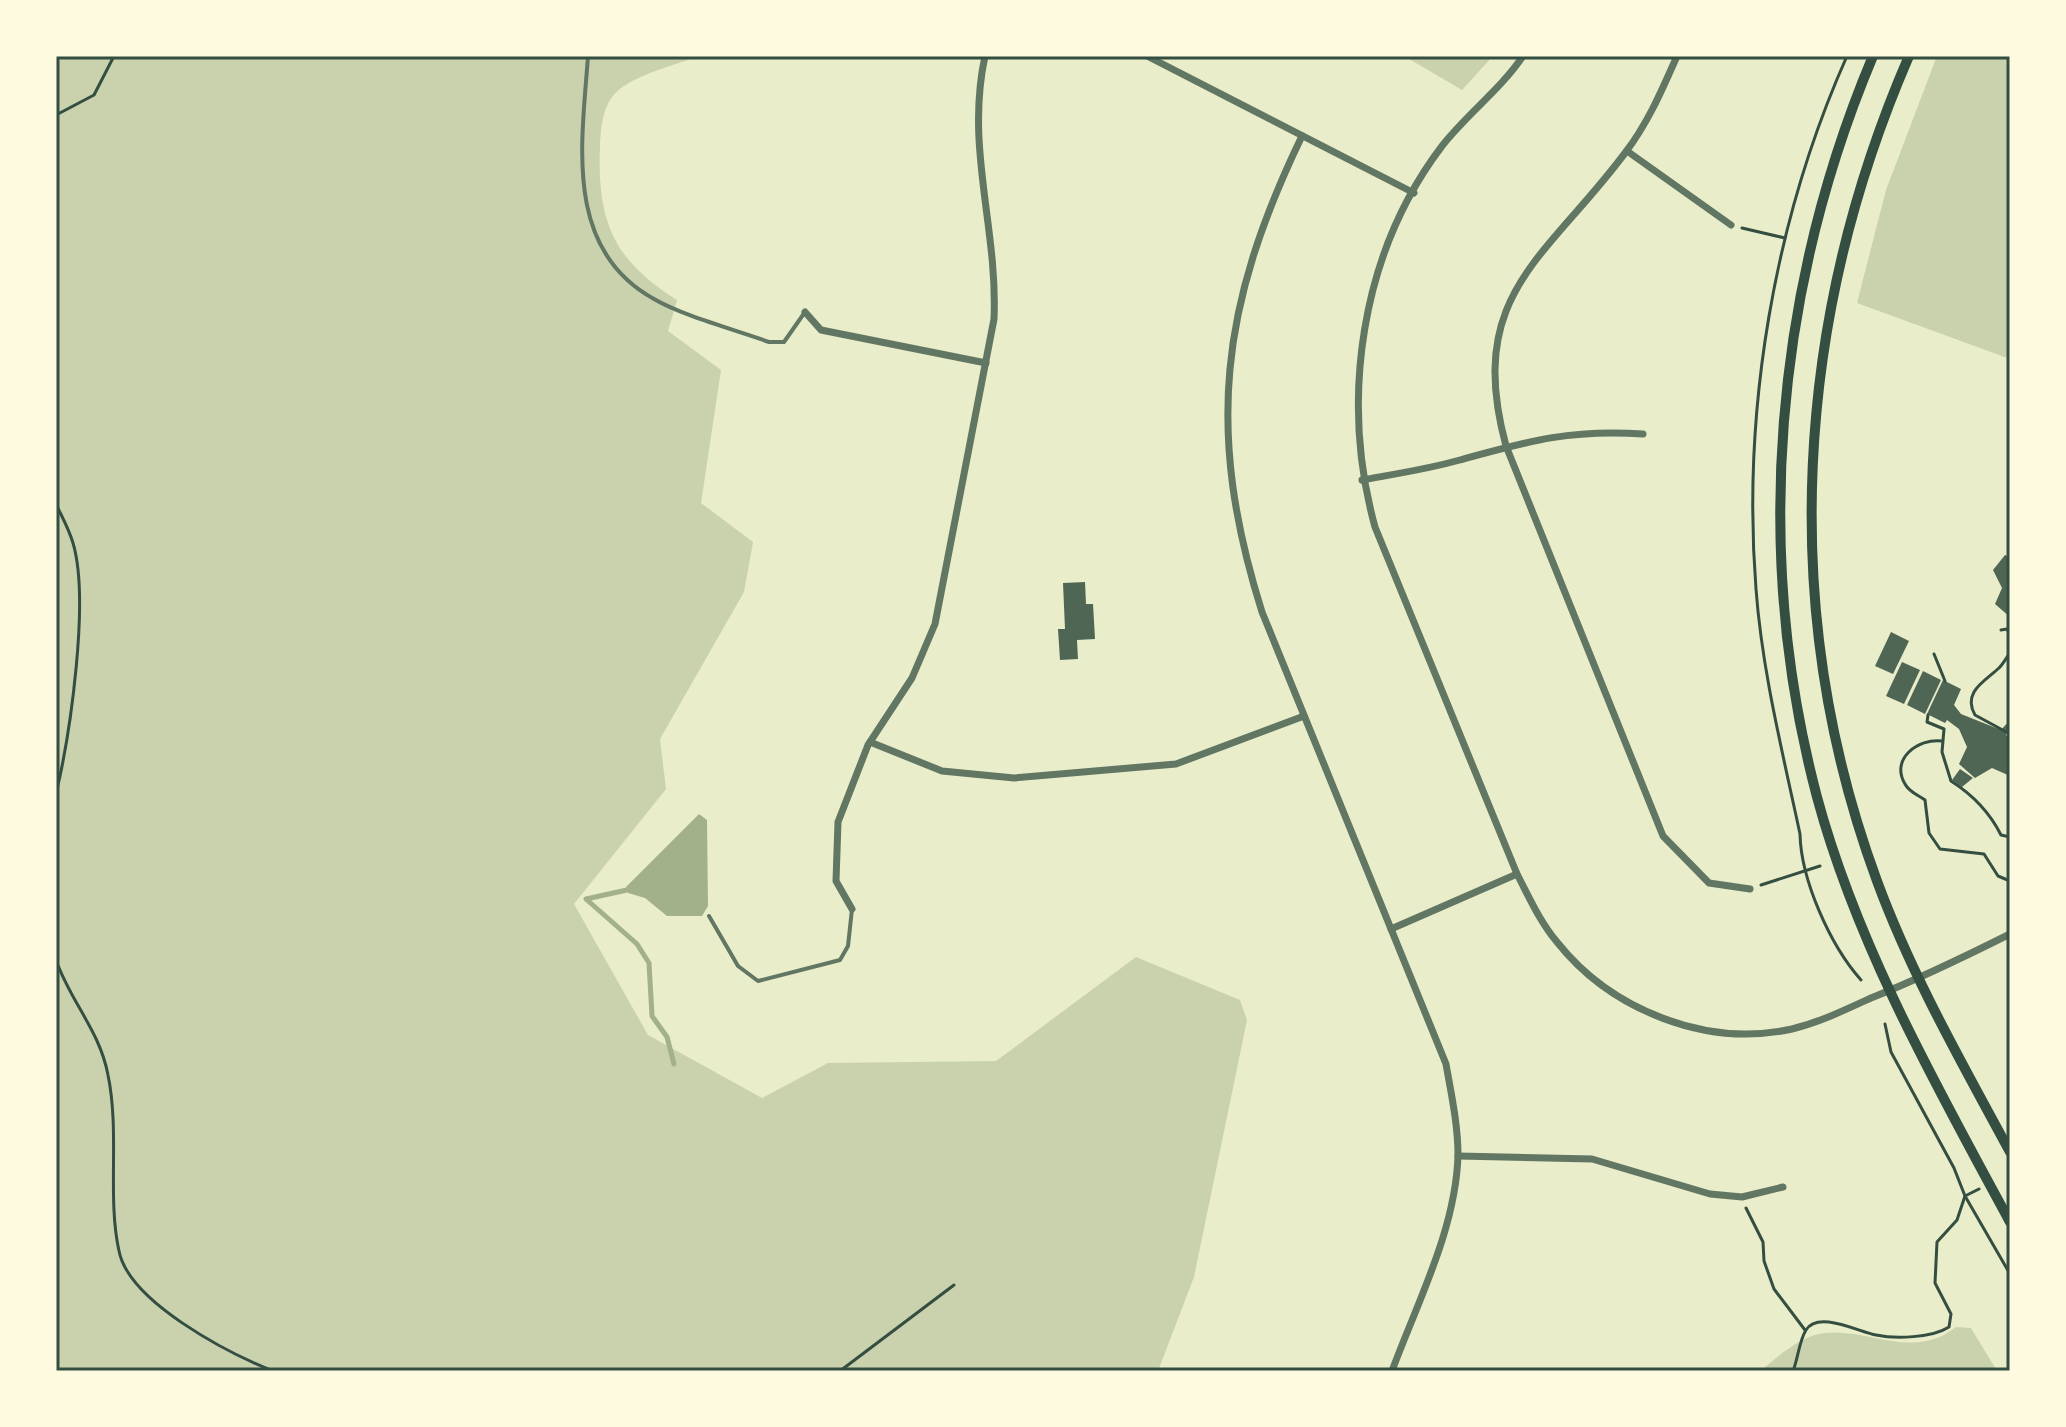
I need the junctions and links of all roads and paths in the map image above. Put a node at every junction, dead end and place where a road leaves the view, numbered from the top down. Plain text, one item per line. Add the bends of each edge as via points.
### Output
1 (114, 56) edge
2 (588, 56) edge
3 (985, 56) edge
4 (1147, 56) edge
5 (1523, 56) edge
6 (1677, 56) edge
7 (1873, 56) edge
8 (1909, 56) edge
9 (56, 115) edge
10 (1302, 136) junction
11 (1627, 151) junction
12 (1414, 193) junction
13 (1731, 225) joint
14 (1785, 238) dead end
15 (805, 312) joint
16 (986, 363) junction
17 (1643, 434) dead end
18 (1506, 446) junction
19 (1362, 480) junction
20 (56, 504) edge
21 (2010, 624) edge
22 (2001, 630) dead end
23 (2009, 633) edge
24 (2010, 653) edge
25 (1934, 654) dead end
26 (1945, 681) dead end
27 (1928, 715) dead end
28 (1304, 716) junction
29 (2010, 734) edge
30 (1942, 741) junction
31 (870, 742) junction
32 (56, 794) edge
33 (2010, 837) edge
34 (1820, 866) dead end
35 (1517, 874) junction
36 (2010, 881) edge
37 (1750, 889) joint
38 (852, 909) joint
39 (709, 916) dead end
40 (1391, 929) junction
41 (2010, 934) edge
42 (56, 960) edge
43 (1917, 980) junction
44 (1891, 991) junction
45 (1885, 1024) dead end
46 (2010, 1152) edge
47 (1458, 1156) junction
48 (1783, 1187) dead end
49 (1965, 1196) junction
50 (1742, 1197) junction
51 (2010, 1222) edge
52 (2010, 1274) edge
53 (954, 1285) dead end
54 (1805, 1330) junction
55 (273, 1371) edge
56 (840, 1371) edge
57 (1392, 1371) edge
58 (1793, 1371) edge

1 - 9 path via 94,95
2 - 15 lane via 580,168 596,239 609,261 655,300 769,342 784,342
3 - 16 street via 976,112 977,152 996,281
4 - 10 street
5 - 12 street via 1442,147
6 - 11 street via 1650,116
7 - 44 main road via 1834,158 1800,296 1786,388 1780,509 1790,655 1802,732 1818,799 1855,907
8 - 43 main road via 1865,168 1829,304 1814,422 1811,513 1813,583 1841,759 1876,880
10 - 12 street
10 - 28 street via 1268,206 1245,274 1231,344 1226,420 1244,558
11 - 13 street
11 - 18 street via 1538,254 1508,306 1493,380
12 - 19 street via 1382,263 1363,333 1357,405
13 - 14 path
15 - 16 street via 821,330
16 - 31 street via 935,624 912,678
17 - 18 street via 1554,435
18 - 19 street
18 - 37 street via 1663,836 1709,883
19 - 35 street via 1375,527
20 - 32 path via 74,545 78,610
21 - 23 path
22 - 23 path
24 - 29 path via 1985,677 1971,703 1975,715
25 - 26 path
27 - 30 path via 1927,722 1944,729
28 - 31 street via 1176,764 1014,778 942,771
28 - 40 street
30 - 33 path via 1951,781 1973,795 1993,816 2001,835
30 - 36 path via 1921,743 1909,751 1901,766 1904,782 1925,800 1929,833 1940,849 1984,854 1998,876
31 - 38 street via 838,822 836,881
34 - 37 path
35 - 40 street
35 - 44 street via 1541,920 1577,965 1622,999 1678,1024 1732,1033 1790,1029
38 - 39 lane via 848,946 840,960 758,981 738,966
40 - 47 street via 1446,1064
41 - 43 street
42 - 55 path via 98,1039 109,1076 122,1262 143,1293 236,1356
43 - 44 street
43 - 46 main road
44 - 51 main road
45 - 49 path via 1891,1052
47 - 50 street via 1592,1159 1686,1189
47 - 57 street via 1439,1246
48 - 50 street
49 - 52 path
49 - 54 path via 1957,1220 1937,1242 1935,1283 1951,1314 1949,1327 1919,1335 1880,1336 1821,1322
50 - 54 path via 1763,1242 1774,1289
53 - 56 path
54 - 58 path

